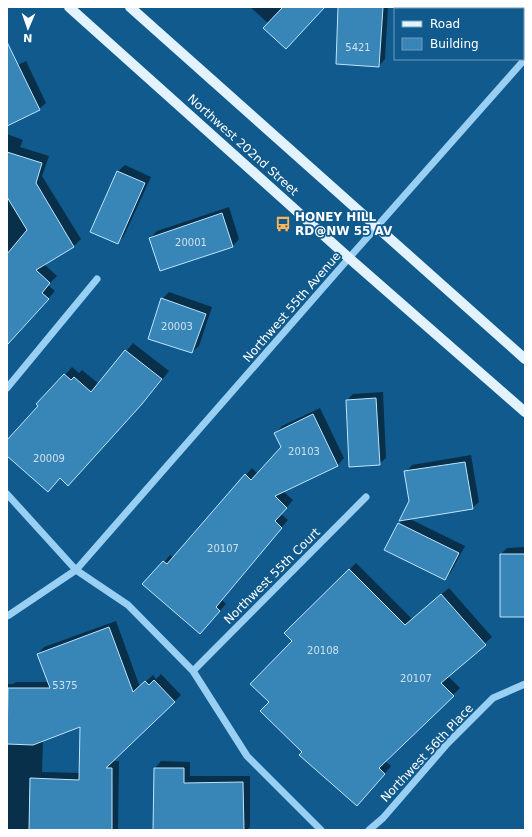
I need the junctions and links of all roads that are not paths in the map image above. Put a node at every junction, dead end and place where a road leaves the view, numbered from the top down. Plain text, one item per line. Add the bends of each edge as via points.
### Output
1 (69, 7) edge
2 (130, 7) edge
3 (525, 59) edge
4 (376, 227) junction
5 (349, 258) junction
6 (97, 279) dead end
7 (525, 359) edge
8 (7, 388) edge
9 (525, 412) edge
10 (7, 494) edge
11 (366, 497) dead end
12 (76, 570) junction
13 (7, 616) edge
14 (193, 671) junction
15 (525, 684) edge
16 (321, 830) edge
17 (369, 830) edge

1 - 5 main road, Northwest 202nd Street
2 - 4 main road
3 - 4 street, Northwest 55th Avenue
4 - 5 street, Northwest 55th Avenue
4 - 7 main road
5 - 9 main road, Northwest 202nd Street
5 - 12 street, Northwest 55th Avenue
6 - 8 street
10 - 12 street
11 - 14 street, Northwest 55th Court
12 - 13 street, Northwest 55th Avenue
12 - 14 street via 128,605
14 - 16 street via 247,756
15 - 17 street, Northwest 56th Place via 493,698 447,744 383,818

